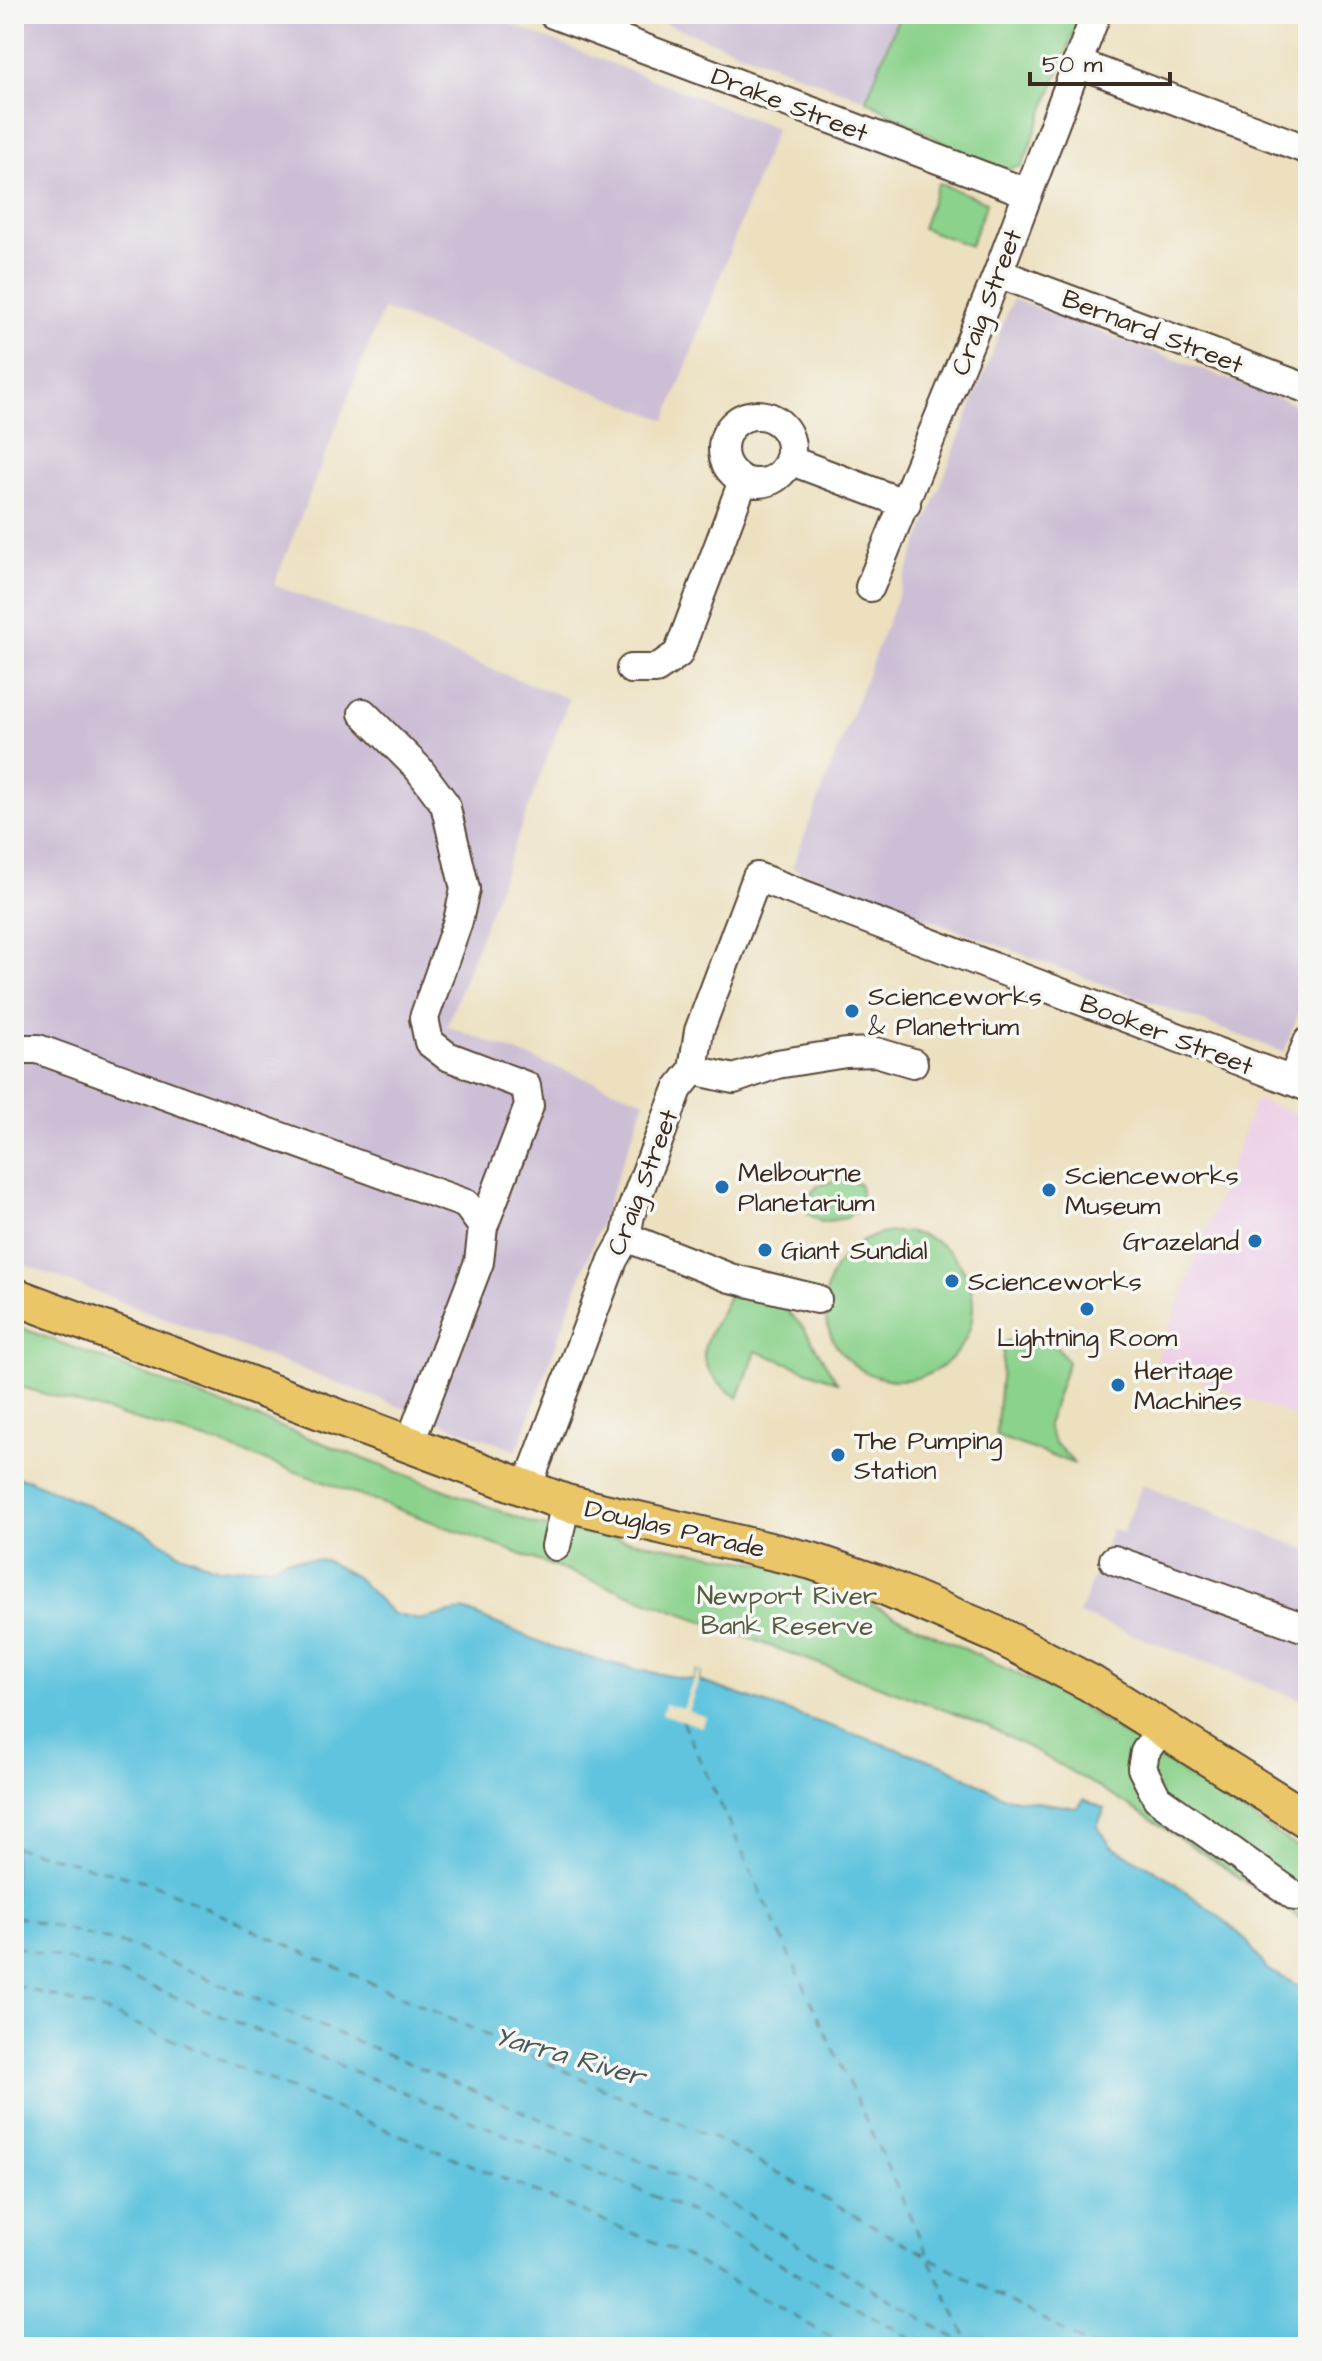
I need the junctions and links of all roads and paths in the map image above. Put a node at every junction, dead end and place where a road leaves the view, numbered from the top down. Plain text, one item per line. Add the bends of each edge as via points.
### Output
1 (553, 14) edge
2 (1096, 14) edge
3 (1077, 63) junction
4 (1308, 150) edge
5 (1028, 193) junction
6 (998, 273) junction
7 (1308, 389) edge
8 (789, 460) junction
9 (743, 481) junction
10 (906, 504) junction
11 (870, 587) dead end
12 (631, 669) dead end
13 (363, 713) dead end
14 (757, 877) joint
15 (1308, 1042) edge
16 (14, 1049) edge
17 (913, 1063) dead end
18 (693, 1070) junction
19 (1300, 1084) edge
20 (483, 1227) junction
21 (626, 1237) junction
22 (14, 1296) edge
23 (817, 1299) dead end
24 (409, 1445) junction
25 (526, 1490) junction
26 (566, 1503) junction
27 (556, 1546) dead end
28 (1114, 1560) dead end
29 (1308, 1629) edge
30 (1162, 1727) junction
31 (1307, 1820) edge
32 (1295, 1896) dead end

1 - 5 street, Drake Street
2 - 3 street, Craig Street
3 - 4 street
3 - 5 street, Craig Street
5 - 6 street, Craig Street
6 - 7 street, Bernard Street
6 - 10 street, Craig Street
8 - 9 street via 765,482
8 - 9 street via 784,428 765,415 743,418 733,424 723,444 727,466
8 - 10 street
9 - 12 street via 678,654 656,669
10 - 11 street, Craig Street
13 - 20 street via 418,768 445,804 465,889 424,1018 429,1042 447,1056 526,1086 529,1106
14 - 18 street, Craig Street via 699,1031
14 - 19 street, Booker Street
15 - 19 street
16 - 20 street via 38,1049 466,1204
17 - 18 street via 876,1052 777,1064 734,1079
18 - 21 street, Craig Street via 678,1089
20 - 24 street via 479,1262
21 - 23 street via 730,1278
21 - 25 street, Craig Street
22 - 24 main road, Douglas Parade
24 - 25 main road, Douglas Parade
25 - 26 main road, Douglas Parade
26 - 27 street
26 - 30 main road, Douglas Parade via 799,1557 879,1584 1011,1641
28 - 29 street
30 - 31 main road, Douglas Parade
30 - 32 street via 1145,1752 1142,1768 1157,1798

